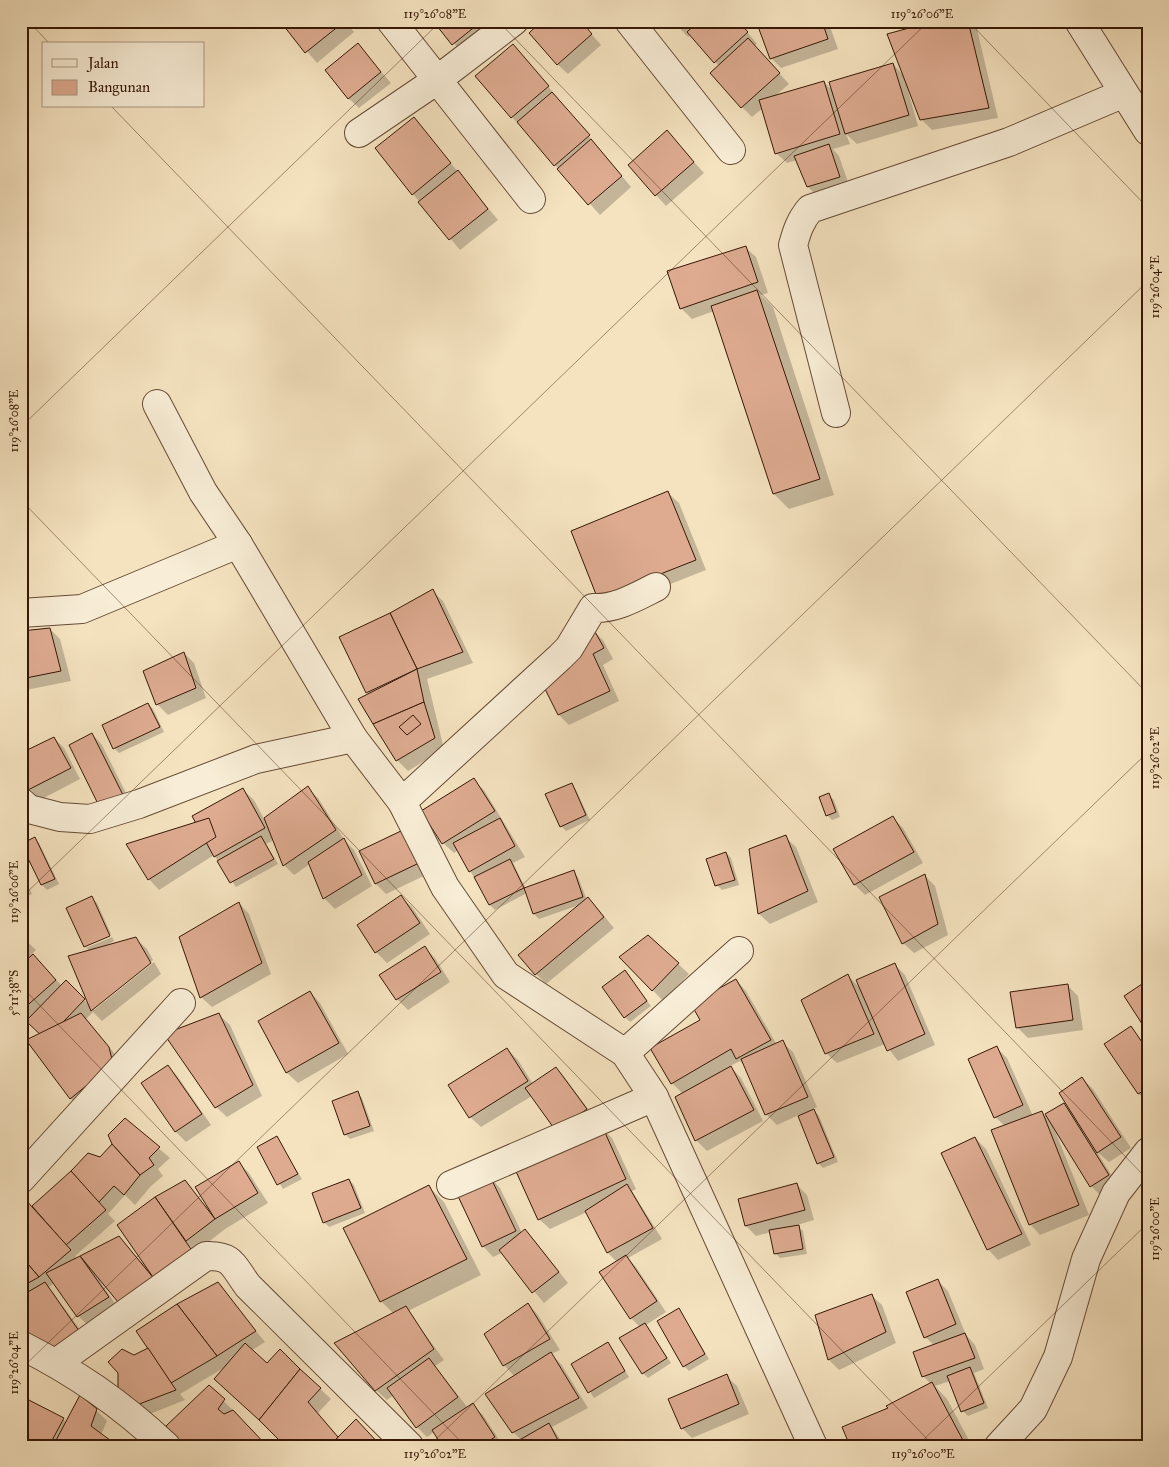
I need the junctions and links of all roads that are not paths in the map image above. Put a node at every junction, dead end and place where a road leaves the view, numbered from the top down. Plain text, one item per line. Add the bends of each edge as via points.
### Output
1 (392, 21) edge
2 (514, 21) edge
3 (629, 21) edge
4 (1079, 21) edge
5 (437, 80) junction
6 (1122, 94) junction
7 (1148, 131) edge
8 (359, 133) dead end
9 (731, 150) dead end
10 (531, 198) dead end
11 (157, 404) dead end
12 (836, 413) dead end
13 (238, 544) junction
14 (656, 587) dead end
15 (21, 613) edge
16 (353, 738) junction
17 (21, 802) edge
18 (402, 802) junction
19 (738, 951) dead end
20 (181, 1003) dead end
21 (624, 1053) junction
22 (654, 1097) junction
23 (1148, 1152) edge
24 (21, 1179) edge
25 (451, 1184) dead end
26 (21, 1345) edge
27 (56, 1363) junction
28 (166, 1446) edge
29 (409, 1446) edge
30 (812, 1446) edge
31 (999, 1446) edge

1 - 5 street
2 - 5 street
3 - 9 street
4 - 6 street
5 - 8 street
5 - 10 street
6 - 7 street
6 - 12 street via 1009,142 810,209 798,224 793,245
11 - 13 street via 203,492
13 - 15 street via 82,609
13 - 16 street
14 - 18 street via 624,603 604,609 592,608 569,648
16 - 17 street via 256,759 139,804 90,819 60,817 30,809
16 - 18 street
18 - 21 street via 445,887 506,974
19 - 21 street
20 - 24 street
21 - 22 street
22 - 25 street
22 - 30 street
23 - 31 street via 1116,1193 1086,1259 1058,1357 1034,1410
26 - 27 street
27 - 28 street via 122,1406
27 - 29 street via 206,1256 221,1256

